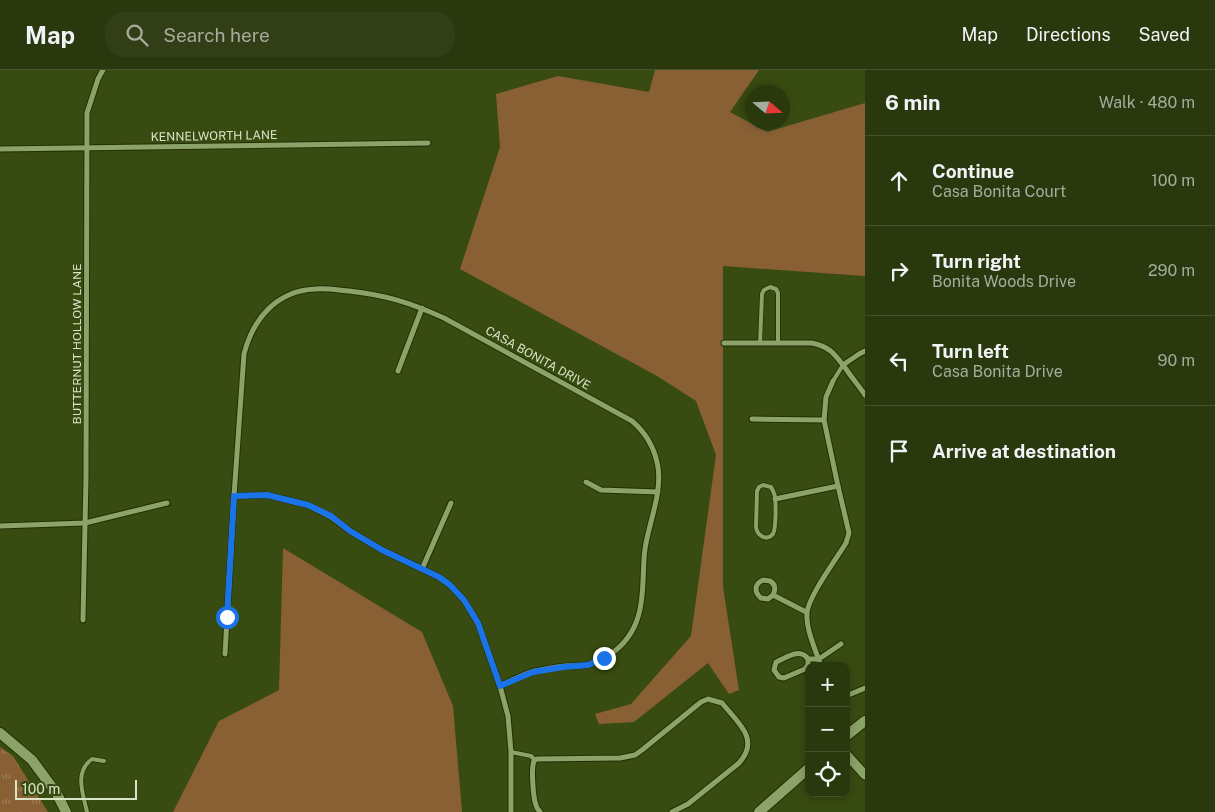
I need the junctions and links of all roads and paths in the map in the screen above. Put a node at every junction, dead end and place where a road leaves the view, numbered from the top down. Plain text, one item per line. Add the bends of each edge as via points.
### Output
1 (103, 70) edge
2 (428, 143) dead end
3 (87, 148) junction
4 (0, 149) edge
5 (422, 308) junction
6 (724, 343) dead end
7 (760, 343) junction
8 (778, 343) junction
9 (865, 351) edge
10 (843, 365) junction
11 (398, 371) dead end
12 (833, 382) joint
13 (865, 395) edge
14 (752, 419) dead end
15 (824, 420) junction
16 (586, 482) dead end
17 (838, 486) junction
18 (658, 492) junction
19 (234, 496) junction
20 (775, 499) junction
21 (167, 503) dead end
22 (451, 503) dead end
23 (85, 523) junction
24 (0, 526) edge
25 (422, 568) junction
26 (773, 595) dead end
27 (806, 612) junction
28 (83, 620) dead end
29 (841, 644) dead end
30 (225, 654) dead end
31 (808, 659) junction
32 (819, 659) junction
33 (820, 662) edge
34 (500, 686) junction
35 (865, 688) edge
36 (850, 694) edge
37 (865, 720) edge
38 (0, 733) edge
39 (850, 733) edge
40 (511, 752) junction
41 (850, 758) edge
42 (535, 760) junction
43 (104, 761) dead end
44 (805, 772) edge
45 (865, 775) edge
46 (66, 812) edge
47 (87, 812) edge
48 (511, 812) edge
49 (540, 812) edge
50 (672, 812) edge
51 (759, 812) edge

1 - 3 street, BUTTERNUT HOLLOW LANE via 87,114
2 - 3 street, KENNELWORTH LANE
3 - 4 street, KENNELWORTH LANE
3 - 23 street, BUTTERNUT HOLLOW LANE
5 - 11 street
5 - 18 street, CASA BONITA DRIVE via 632,421 653,450 658,467
5 - 19 street, CASA BONITA DRIVE via 373,294 317,288 289,295 265,311 249,335 244,354
6 - 7 street
7 - 8 street
7 - 8 lane via 762,294 770,287 778,293
8 - 10 street via 818,344 836,354
9 - 10 street
10 - 12 lane
10 - 13 street
12 - 15 street via 826,397
14 - 15 street
15 - 17 street
16 - 18 street via 601,490
17 - 20 street
17 - 27 street via 849,533
18 - 34 street, CASA BONITA DRIVE via 645,549 641,608 635,626 624,642 612,654 588,665 533,672
19 - 25 street via 267,495 308,505 331,516 382,550
19 - 30 street, CASA BONITA DRIVE
20 - 20 lane via 774,532 762,537 756,530 759,487 771,487
21 - 23 street
22 - 25 street
23 - 24 street
23 - 28 street, BUTTERNUT HOLLOW LANE
25 - 34 street via 450,585 464,600 478,623
26 - 27 street
27 - 32 street via 807,625
29 - 32 street
31 - 31 street via 799,653 776,662 775,673 784,678 805,669
31 - 32 street
32 - 33 street
34 - 40 street via 508,716
35 - 36 street
37 - 39 main road
38 - 46 main road via 32,760
40 - 42 lane via 531,756
40 - 48 street
41 - 45 street
42 - 49 street via 532,767 534,795
42 - 50 street via 635,755 701,702 708,699 722,703 746,733 745,757 688,804
43 - 47 lane via 92,759 86,763 81,775
44 - 51 main road

